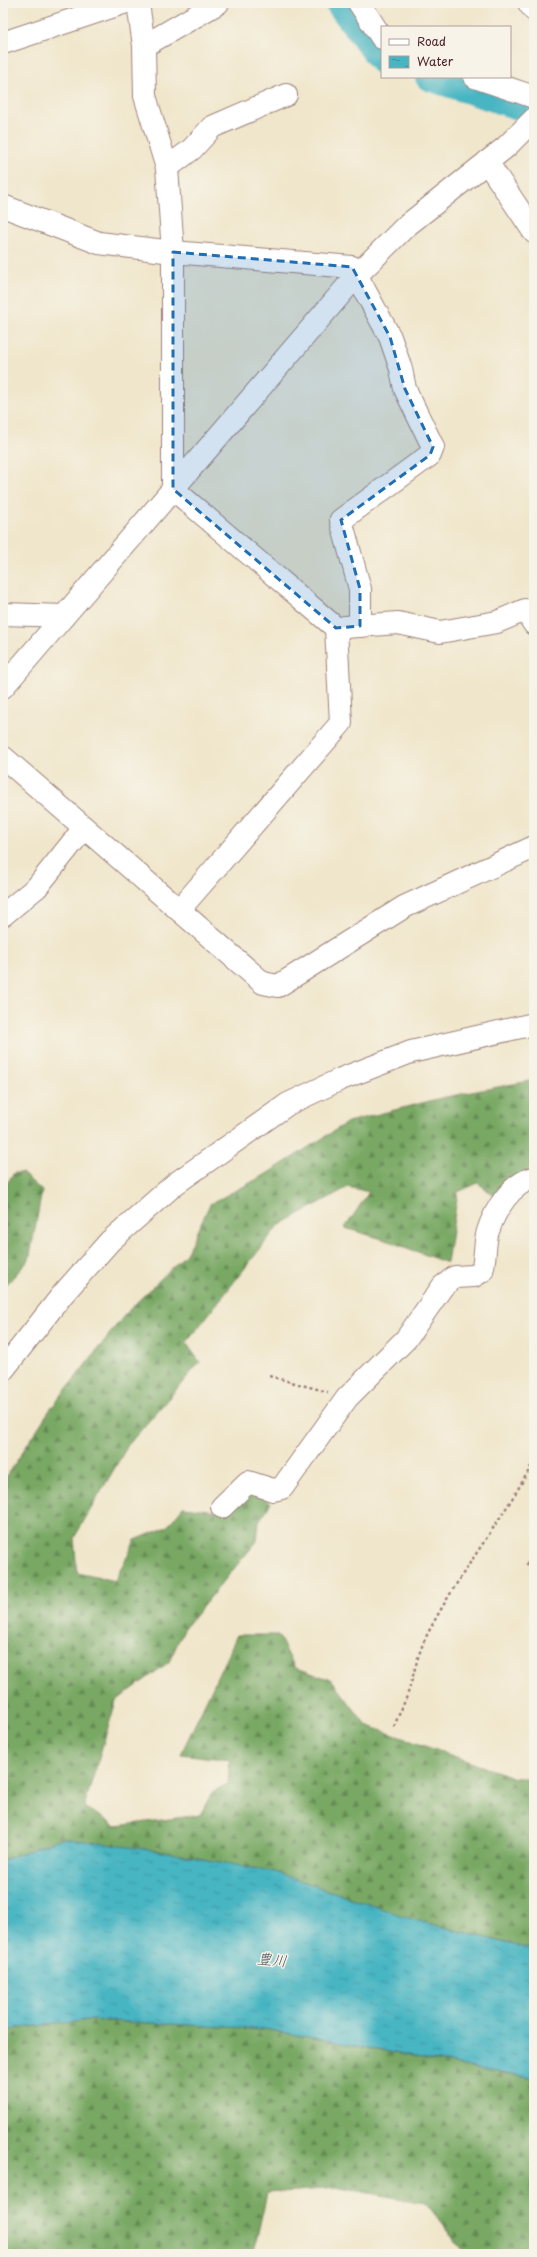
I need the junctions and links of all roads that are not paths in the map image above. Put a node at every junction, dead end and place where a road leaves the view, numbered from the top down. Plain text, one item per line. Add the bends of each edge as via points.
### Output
1 (123, 3) edge
2 (138, 3) edge
3 (218, 3) edge
4 (359, 3) edge
5 (529, 3) edge
6 (534, 10) edge
7 (381, 36) edge
8 (3, 43) edge
9 (144, 46) junction
10 (478, 78) edge
11 (286, 95) dead end
12 (534, 97) edge
13 (533, 120) edge
14 (487, 162) junction
15 (167, 168) junction
16 (3, 206) edge
17 (534, 232) edge
18 (173, 252) junction
19 (357, 275) junction
20 (173, 489) junction
21 (3, 614) edge
22 (64, 616) junction
23 (534, 624) edge
24 (360, 626) junction
25 (336, 628) junction
26 (3, 687) edge
27 (3, 757) edge
28 (84, 828) junction
29 (534, 847) edge
30 (179, 910) junction
31 (3, 915) edge
32 (534, 1024) edge
33 (534, 1178) edge
34 (3, 1370) edge
35 (222, 1507) dead end

1 - 8 street
2 - 9 street
3 - 9 street
4 - 7 street
5 - 6 street
9 - 15 street via 145,96
10 - 12 street
11 - 15 street via 212,127 192,149
13 - 14 street
14 - 17 street
14 - 19 street via 405,227
15 - 18 street
16 - 18 street via 99,243
18 - 19 street via 352,267
18 - 20 street
19 - 20 street
19 - 24 street via 390,337 405,389 432,447 430,455 341,520 360,589
20 - 22 street
20 - 25 street
21 - 22 street
22 - 26 street
23 - 24 street via 526,610 498,622 440,632 398,623
24 - 25 street
25 - 30 street via 341,723
27 - 28 street
28 - 30 street
28 - 31 street via 37,887
29 - 30 street via 404,907 278,986 263,983
32 - 34 street via 411,1052 341,1079 288,1104 175,1184 110,1241
33 - 35 street via 512,1190 498,1210 487,1232 482,1271 474,1276 455,1277 443,1286 406,1339 348,1398 282,1488 273,1490 248,1482

